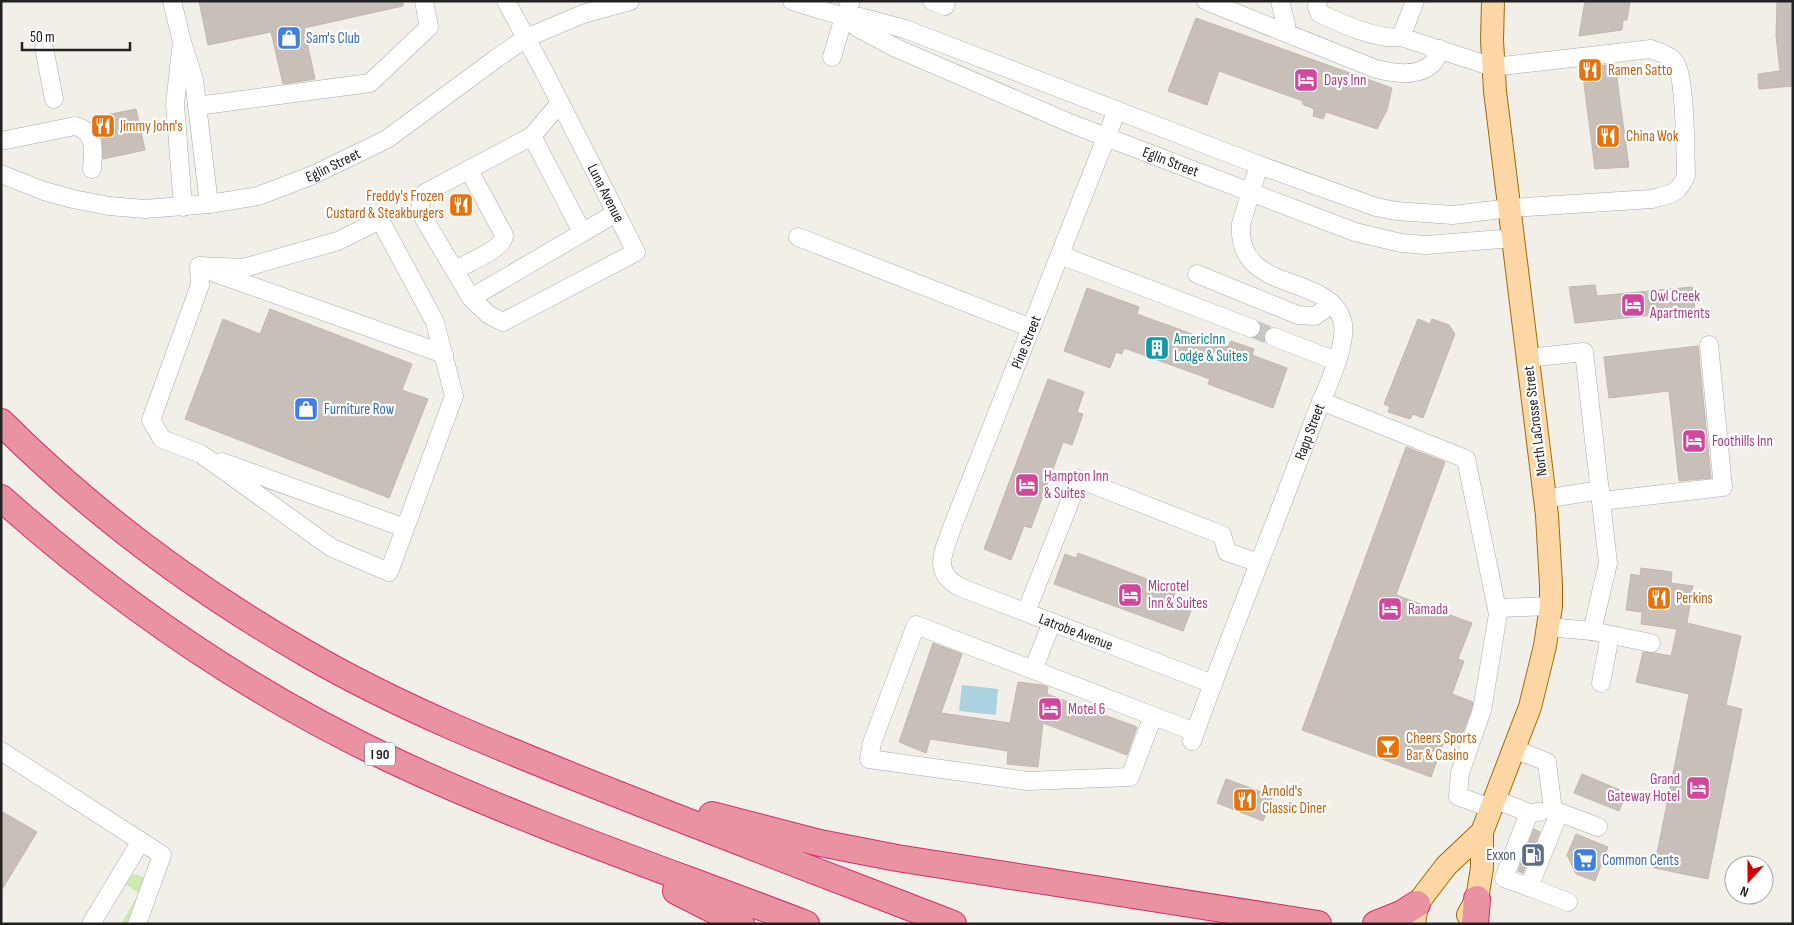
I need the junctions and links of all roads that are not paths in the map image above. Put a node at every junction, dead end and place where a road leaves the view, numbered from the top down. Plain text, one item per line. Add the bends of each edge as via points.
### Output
1 (172, 1) edge
2 (424, 1) edge
3 (506, 1) edge
4 (630, 1) edge
5 (792, 1) edge
6 (932, 1) edge
7 (946, 1) edge
8 (1206, 1) edge
9 (1280, 1) edge
10 (1318, 1) edge
11 (1493, 1) edge
12 (1413, 2) edge
13 (847, 9) edge
14 (1286, 33) junction
15 (1401, 37) junction
16 (526, 38) junction
17 (182, 42) junction
18 (44, 48) dead end
19 (1440, 49) junction
20 (832, 57) dead end
21 (1493, 67) junction
22 (54, 99) dead end
23 (560, 103) junction
24 (197, 106) junction
25 (1117, 110) junction
26 (532, 136) junction
27 (1106, 138) junction
28 (6, 140) dead end
29 (1259, 165) junction
30 (92, 169) dead end
31 (469, 170) junction
32 (1, 174) edge
33 (1249, 192) junction
34 (209, 204) junction
35 (183, 207) junction
36 (1510, 208) junction
37 (616, 213) junction
38 (582, 232) junction
39 (798, 237) dead end
40 (1514, 238) junction
41 (1060, 255) junction
42 (198, 266) junction
43 (455, 270) junction
44 (1197, 274) dead end
45 (471, 298) junction
46 (1332, 304) junction
47 (1031, 328) junction
48 (1251, 328) tunnel mouth
49 (1274, 337) tunnel mouth
50 (1709, 346) dead end
51 (444, 354) junction
52 (1528, 358) junction
53 (1336, 361) junction
54 (1321, 401) junction
55 (1, 422) edge
56 (201, 454) junction
57 (1601, 496) junction
58 (1, 498) edge
59 (1544, 499) junction
60 (405, 528) junction
61 (1259, 563) junction
62 (944, 574) joint
63 (1497, 608) junction
64 (1026, 612) junction
65 (1550, 616) junction
66 (1052, 622) junction
67 (1592, 631) junction
68 (1610, 635) junction
69 (1651, 643) dead end
70 (1033, 670) junction
71 (1601, 683) dead end
72 (1213, 684) junction
73 (1153, 716) junction
74 (474, 737) junction
75 (1514, 750) junction
76 (1, 751) edge
77 (1492, 804) junction
78 (1556, 812) junction
79 (1529, 813) junction
80 (516, 814) junction
81 (1598, 827) dead end
82 (1482, 832) junction
83 (141, 841) junction
84 (1529, 887) junction
85 (1568, 902) dead end
86 (1476, 911) edge
87 (1415, 914) edge
88 (91, 924) edge
89 (137, 924) edge
90 (741, 924) edge
91 (806, 924) edge
92 (953, 924) edge
93 (1316, 924) edge
94 (1376, 924) edge
95 (1463, 924) edge

1 - 17 street
2 - 24 street via 429,28 370,83
3 - 16 street, Luna Avenue
4 - 16 street, Eglin Street via 583,14
5 - 13 street, Eglin Street
6 - 7 street via 944,6
8 - 14 street
9 - 14 street
10 - 15 street via 1319,13 1328,17 1381,37
11 - 21 main road, North LaCrosse Street
12 - 15 street
13 - 20 street
13 - 25 street, Eglin Street via 860,17 905,28
13 - 27 street, Eglin Street via 858,28 896,48
14 - 19 street via 1376,69 1400,74 1434,63
15 - 19 street
16 - 23 street, Luna Avenue
16 - 34 street, Eglin Street via 387,139 313,175 258,196
17 - 24 street via 194,80
17 - 35 street via 175,104
18 - 22 street
19 - 21 street
21 - 36 main road, North LaCrosse Street
21 - 36 street, Eglin Street via 1650,49 1674,62 1682,85 1686,175 1682,187 1652,199
23 - 26 street
23 - 37 street, Luna Avenue
24 - 34 street
25 - 27 street, Pine Street
25 - 29 street, Eglin Street
26 - 31 street
26 - 38 street
27 - 33 street, Eglin Street
27 - 41 street, Pine Street
28 - 30 street via 75,126 84,128 93,147
29 - 33 street
29 - 36 street, Eglin Street via 1358,202 1396,211 1452,215
31 - 43 street via 504,239 498,247
31 - 43 street via 425,193 421,200 420,212
32 - 35 street, Eglin Street via 44,192 109,206
33 - 40 street, Eglin Street via 1354,232 1401,243 1426,245
33 - 46 street via 1240,233 1250,259 1273,277
34 - 35 street, Eglin Street
36 - 40 main road, North LaCrosse Street
37 - 38 street
37 - 45 street, Luna Avenue via 636,252 503,322 489,316
38 - 45 street
39 - 47 street
40 - 52 main road, North LaCrosse Street
41 - 47 street, Pine Street
41 - 48 street
42 - 51 street
42 - 51 street via 243,268 338,241 380,220 435,322
42 - 56 street via 200,285 150,420 162,439
43 - 45 street
44 - 46 street via 1298,315 1315,316
46 - 53 street, Rapp Street via 1344,330
47 - 62 street, Pine Street via 945,548
49 - 53 street
50 - 57 street via 1723,488
51 - 60 street via 454,396
52 - 57 street via 1584,352
52 - 59 main road, North LaCrosse Street
53 - 54 street, Rapp Street
54 - 61 street, Rapp Street
54 - 63 street via 1466,459
55 - 74 highway via 107,517 222,602 310,656
56 - 60 street
56 - 60 street via 332,548 388,572
57 - 59 street
57 - 67 street via 1608,563
58 - 80 highway, I 90 via 111,590 244,679 317,722 392,760
59 - 65 main road, North LaCrosse Street via 1550,561
61 - 64 street via 1227,552 1222,535 1079,479
61 - 72 street, Rapp Street
62 - 64 street, Latrobe Avenue via 952,583
63 - 65 street
63 - 77 street via 1482,710 1460,773 1458,796
64 - 66 street, Latrobe Avenue
65 - 67 street
65 - 75 main road, North LaCrosse Street via 1536,686
66 - 70 street
66 - 72 street, Latrobe Avenue
67 - 68 street
68 - 69 street
68 - 71 street
70 - 73 street
70 - 73 street via 916,625 869,759 1028,781 1130,778
72 - 73 street, Rapp Street via 1193,736
74 - 92 highway
74 - 93 highway via 695,810 820,843 906,860
75 - 77 main road, North LaCrosse Street
75 - 78 street via 1547,762
76 - 83 street
77 - 79 street
77 - 82 main road, North LaCrosse Street
78 - 79 street
78 - 81 street
78 - 84 street
79 - 84 street via 1504,878
80 - 90 highway
80 - 91 highway, I 90
82 - 86 main road, North LaCrosse Street via 1482,868
82 - 87 main road, North LaCrosse Street via 1446,866
83 - 88 street
83 - 89 street via 162,855
84 - 85 street
86 - 95 main road, North LaCrosse Street
87 - 94 highway via 1401,914

